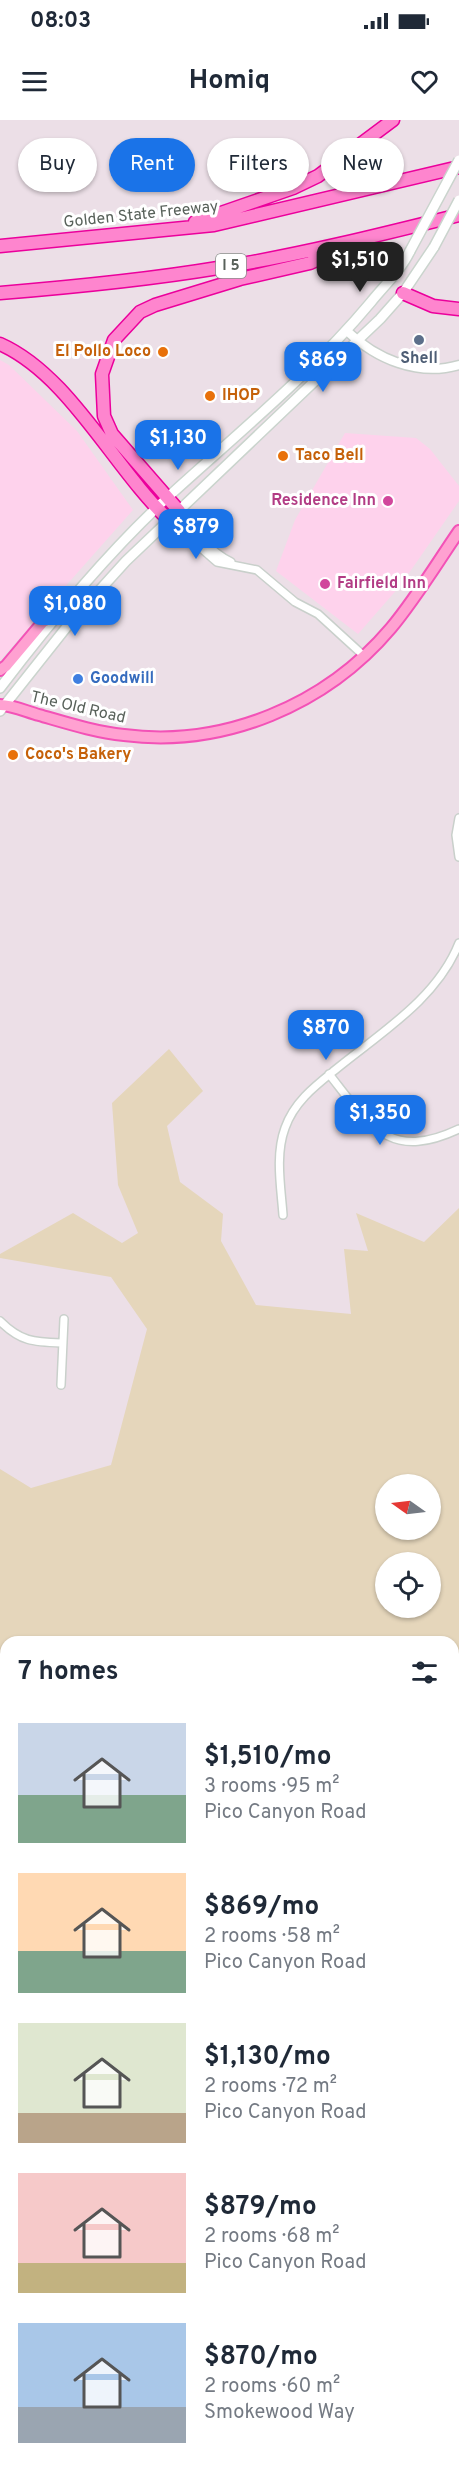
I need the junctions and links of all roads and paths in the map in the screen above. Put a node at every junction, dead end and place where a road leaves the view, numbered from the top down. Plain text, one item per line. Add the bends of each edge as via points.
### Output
1 (393, 120) edge
2 (459, 160) edge
3 (459, 167) edge
4 (459, 200) edge
5 (459, 215) edge
6 (174, 230) junction
7 (365, 238) junction
8 (0, 246) edge
9 (0, 293) edge
10 (403, 293) junction
11 (459, 309) edge
12 (347, 331) junction
13 (358, 342) junction
14 (0, 344) edge
15 (459, 365) edge
16 (167, 498) junction
17 (157, 509) junction
18 (179, 511) junction
19 (170, 520) junction
20 (459, 531) edge
21 (239, 566) junction
22 (56, 616) junction
23 (364, 656) junction
24 (0, 670) edge
25 (0, 688) edge
26 (1, 706) edge
27 (459, 818) edge
28 (459, 857) edge
29 (459, 943) edge
30 (329, 1074) junction
31 (459, 1129) edge
32 (283, 1215) dead end
33 (64, 1319) dead end
34 (1, 1323) edge
35 (63, 1343) junction
36 (61, 1385) dead end

1 - 6 highway via 318,176
2 - 12 main road, bridge via 410,251
3 - 6 highway, Golden State Freeway via 214,225
4 - 10 main road, bridge
5 - 7 highway, I 5
6 - 8 highway, Golden State Freeway
7 - 9 highway, I 5 via 218,268
7 - 16 highway via 310,263 155,305 140,312 114,340 102,374 105,416 112,434
10 - 11 highway via 433,306
10 - 13 main road
12 - 13 street
12 - 16 main road
13 - 15 street via 376,355 413,367 438,369
13 - 18 main road
14 - 17 highway via 62,391
16 - 17 main road
16 - 18 highway
17 - 19 highway
17 - 22 main road
18 - 19 main road
18 - 21 street via 219,556
19 - 21 street via 217,562
19 - 26 main road via 80,611
20 - 23 main road, The Old Road via 391,628
21 - 23 street via 257,570 295,602 318,614
22 - 24 main road via 43,622
22 - 25 main road
23 - 26 main road, The Old Road via 332,682 292,706 248,724 203,734 155,738 114,734
27 - 28 street
29 - 30 street via 433,988
30 - 31 street via 365,1120 389,1136 423,1142
30 - 32 street via 301,1100 285,1127 280,1151
33 - 35 street
34 - 35 street via 22,1338
35 - 36 street

